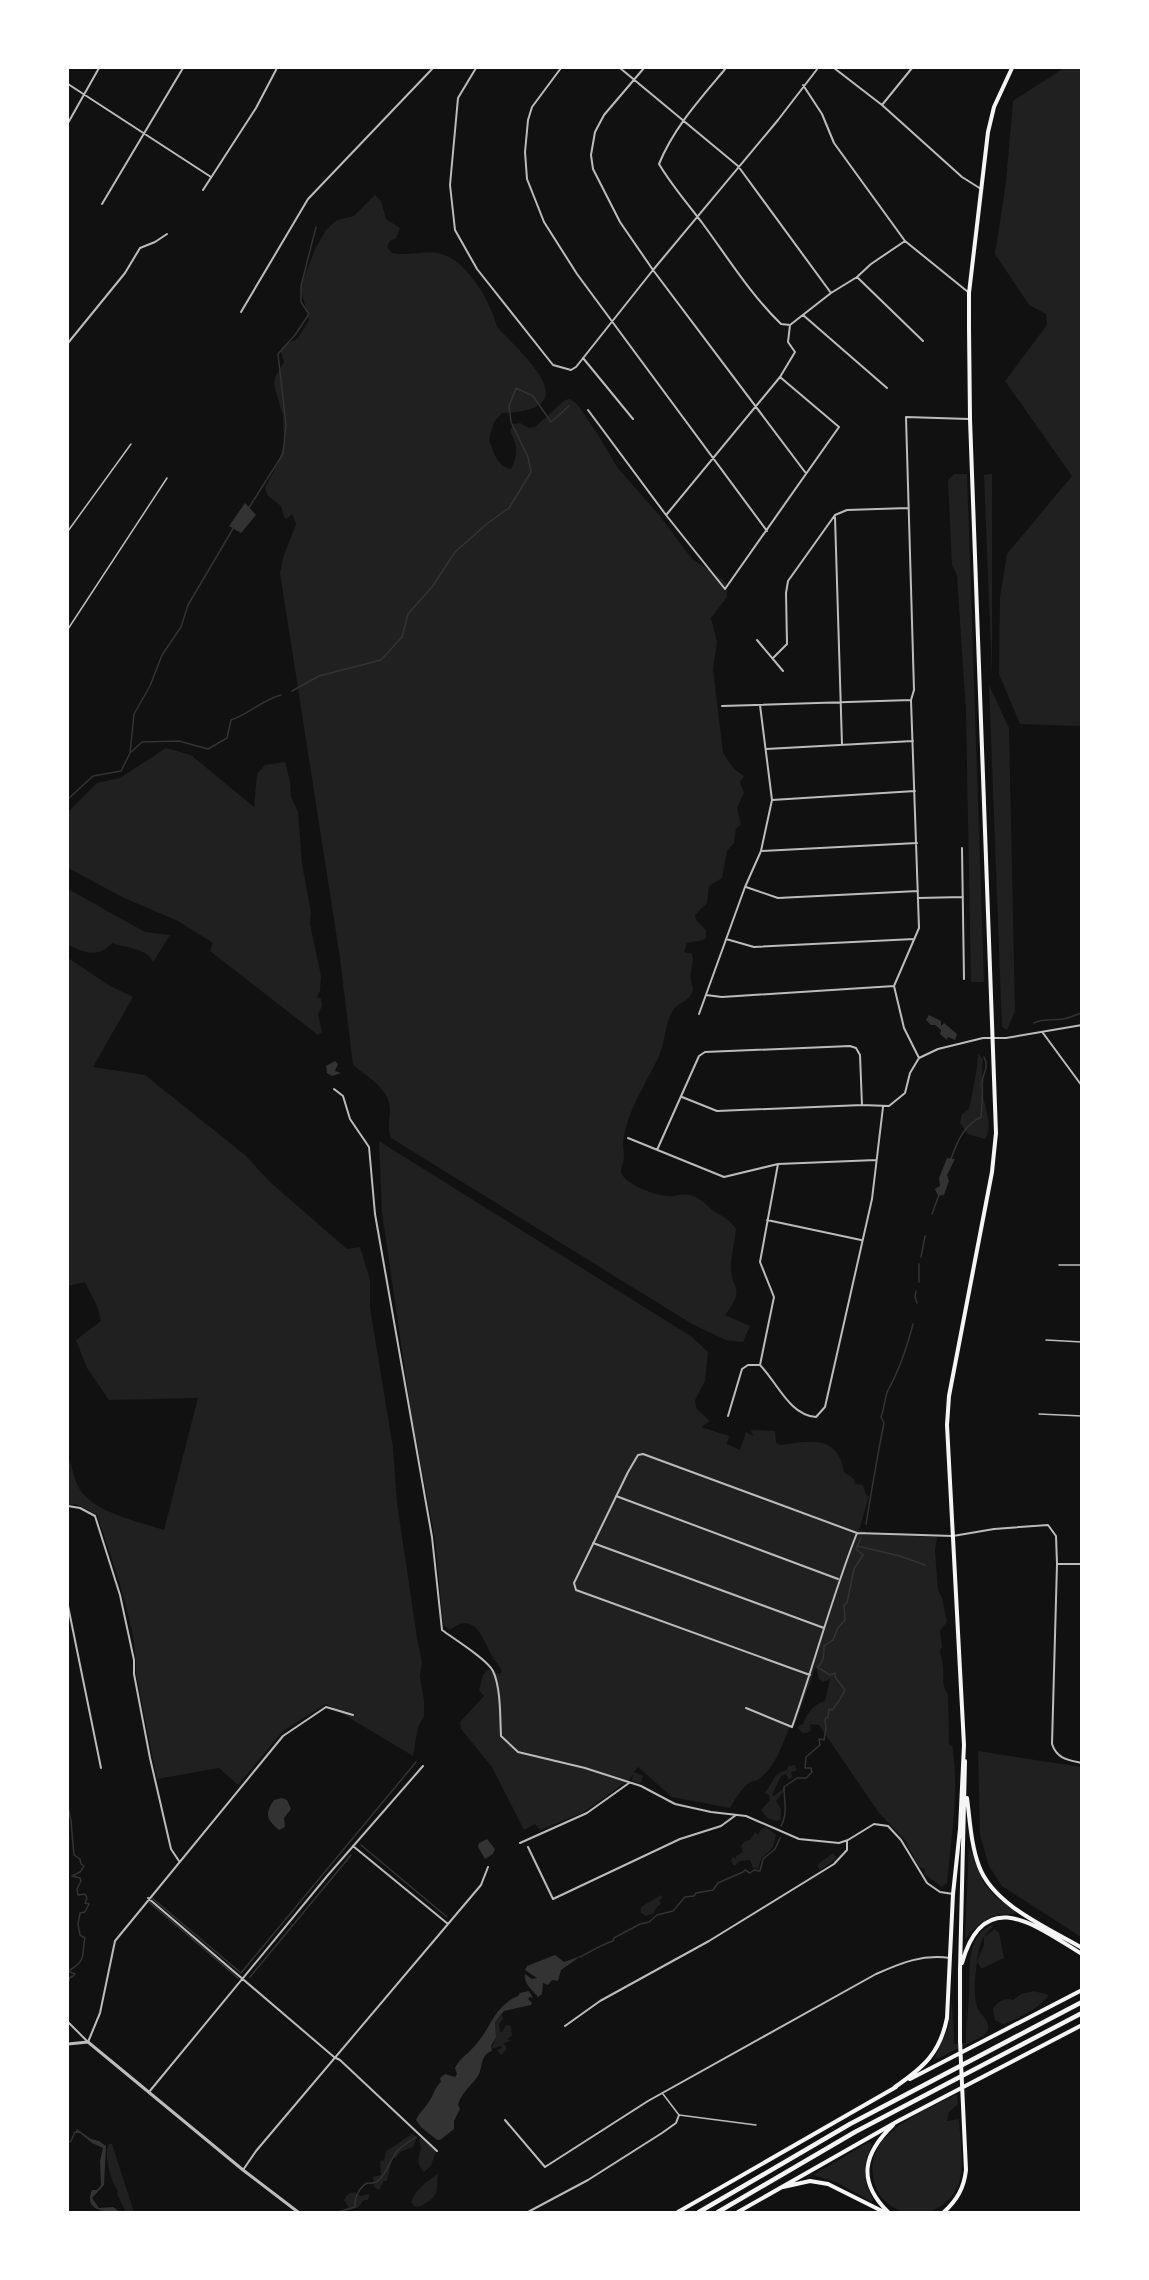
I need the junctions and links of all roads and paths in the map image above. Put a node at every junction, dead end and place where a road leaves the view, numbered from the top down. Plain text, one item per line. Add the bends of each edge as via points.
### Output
1 (99, 68) edge
2 (183, 68) edge
3 (278, 68) edge
4 (433, 68) edge
5 (476, 68) edge
6 (561, 68) edge
7 (620, 68) edge
8 (644, 68) edge
9 (726, 68) edge
10 (818, 68) edge
11 (834, 68) edge
12 (912, 68) edge
13 (1012, 68) edge
14 (634, 79) junction
15 (68, 84) edge
16 (803, 85) junction
17 (84, 94) junction
18 (882, 105) junction
19 (683, 119) junction
20 (68, 123) edge
21 (146, 134) junction
22 (738, 166) junction
23 (211, 177) junction
24 (981, 189) junction
25 (203, 190) dead end
26 (102, 204) dead end
27 (698, 217) junction
28 (167, 234) dead end
29 (905, 241) junction
30 (653, 270) junction
31 (857, 277) junction
32 (831, 293) junction
33 (969, 293) junction
34 (241, 312) dead end
35 (803, 315) junction
36 (612, 320) junction
37 (790, 325) junction
38 (923, 340) dead end
39 (68, 343) edge
40 (583, 358) junction
41 (780, 377) junction
42 (887, 388) dead end
43 (755, 406) junction
44 (588, 410) dead end
45 (633, 419) dead end
46 (970, 419) junction
47 (131, 444) dead end
48 (713, 459) junction
49 (806, 472) junction
50 (167, 477) dead end
51 (908, 508) junction
52 (666, 515) junction
53 (835, 515) junction
54 (68, 531) edge
55 (767, 531) junction
56 (68, 629) edge
57 (758, 640) dead end
58 (773, 658) junction
59 (783, 671) dead end
60 (911, 700) junction
61 (841, 702) junction
62 (760, 705) junction
63 (722, 706) dead end
64 (913, 741) junction
65 (842, 745) junction
66 (766, 749) junction
67 (915, 791) junction
68 (772, 800) junction
69 (917, 843) junction
70 (962, 848) dead end
71 (761, 851) junction
72 (745, 887) junction
73 (918, 891) junction
74 (963, 897) junction
75 (918, 898) junction
76 (726, 939) junction
77 (915, 939) junction
78 (964, 979) dead end
79 (894, 986) junction
80 (706, 995) junction
81 (699, 1014) dead end
82 (1082, 1025) edge
83 (1043, 1033) junction
84 (992, 1038) junction
85 (919, 1058) junction
86 (1082, 1086) edge
87 (334, 1089) dead end
88 (682, 1097) junction
89 (862, 1105) junction
90 (883, 1107) junction
91 (628, 1138) dead end
92 (657, 1150) junction
93 (876, 1160) junction
94 (778, 1164) junction
95 (767, 1220) junction
96 (862, 1240) junction
97 (1059, 1265) dead end
98 (1082, 1265) edge
99 (1046, 1340) dead end
100 (1082, 1342) edge
101 (760, 1365) junction
102 (1039, 1414) dead end
103 (728, 1416) dead end
104 (1082, 1416) edge
105 (616, 1497) junction
106 (68, 1506) edge
107 (857, 1533) junction
108 (953, 1536) junction
109 (593, 1543) junction
110 (1057, 1564) junction
111 (1082, 1564) edge
112 (838, 1579) junction
113 (68, 1606) edge
114 (824, 1628) junction
115 (810, 1675) junction
116 (746, 1708) dead end
117 (353, 1715) dead end
118 (964, 1745) junction
119 (1082, 1763) edge
120 (423, 1766) dead end
121 (101, 1768) dead end
122 (629, 1783) junction
123 (966, 1786) junction
124 (736, 1815) junction
125 (848, 1840) junction
126 (520, 1843) dead end
127 (353, 1846) junction
128 (528, 1847) dead end
129 (179, 1861) junction
130 (489, 1867) dead end
131 (953, 1894) junction
132 (148, 1899) junction
133 (448, 1924) junction
134 (1082, 1948) edge
135 (1082, 1953) edge
136 (950, 1958) junction
137 (960, 1970) junction
138 (243, 1978) junction
139 (1082, 1989) edge
140 (1082, 2002) edge
141 (1082, 2013) edge
142 (68, 2022) edge
143 (565, 2025) dead end
144 (1082, 2025) edge
145 (88, 2042) junction
146 (68, 2044) edge
147 (336, 2058) junction
148 (895, 2087) junction
149 (149, 2092) junction
150 (663, 2094) junction
151 (679, 2115) junction
152 (505, 2120) dead end
153 (898, 2121) junction
154 (756, 2125) dead end
155 (437, 2151) dead end
156 (243, 2170) junction
157 (780, 2188) junction
158 (298, 2212) edge
159 (528, 2212) edge
160 (678, 2212) edge
161 (699, 2212) edge
162 (718, 2212) edge
163 (738, 2212) edge
164 (886, 2212) edge
165 (944, 2212) edge

1 - 17 street
2 - 21 street
3 - 23 street
4 - 34 street via 308,199
5 - 40 street via 458,98 453,136 450,185 455,230 477,268 554,365 571,370
6 - 36 street via 532,107 528,120 527,179 544,222
7 - 14 street
8 - 14 street
9 - 19 street
10 - 16 street
11 - 18 street
12 - 18 street
13 - 24 main road via 994,107
14 - 19 street
14 - 30 street via 594,132 591,155 593,169 620,222
15 - 17 street
16 - 22 street
16 - 29 street via 822,114 834,143
17 - 20 street
17 - 21 street
18 - 24 street via 962,177
19 - 22 street
19 - 27 street via 659,164
21 - 23 street
21 - 26 street
22 - 27 street
22 - 32 street
23 - 25 street
24 - 33 main road
27 - 30 street
27 - 37 street via 762,306 781,324
28 - 39 street via 140,248
29 - 31 street
29 - 33 street
30 - 36 street
30 - 43 street
31 - 32 street
31 - 38 street
32 - 35 street
33 - 46 main road
35 - 37 street
35 - 42 street
36 - 40 street
36 - 48 street
37 - 41 street via 788,342 795,352
40 - 45 street
41 - 43 street
41 - 49 street via 839,427
43 - 48 street
43 - 49 street
44 - 52 street
46 - 51 street via 906,417
46 - 84 main road
47 - 54 lane
48 - 52 street
48 - 55 street
49 - 55 street
50 - 56 lane
51 - 53 street via 847,510
51 - 60 street via 914,690
52 - 55 street via 725,589
53 - 58 street via 789,581 788,644
53 - 61 street
57 - 58 street
58 - 59 street
60 - 61 street
60 - 64 street
61 - 62 street
61 - 65 street
62 - 63 street
62 - 66 street
64 - 65 street
64 - 67 street
65 - 66 street
66 - 68 street
67 - 68 street
67 - 69 street
68 - 71 street
69 - 71 street
69 - 73 street
70 - 74 street
71 - 72 street
72 - 73 street via 778,898
72 - 76 street
73 - 75 street
74 - 75 street
74 - 78 street
75 - 77 street via 920,928
76 - 77 street via 754,947
76 - 80 street
77 - 79 street
79 - 80 street
79 - 85 street via 904,1028
80 - 81 street
82 - 83 street
83 - 84 street
83 - 86 street
84 - 85 street via 946,1047
84 - 108 main road via 994,1155 948,1396
85 - 90 street via 905,1093
87 - 122 street via 343,1096 353,1125 369,1147 375,1214 432,1537 442,1630 493,1671 501,1736 518,1752
88 - 89 street via 717,1111
88 - 89 street via 699,1056 705,1052 850,1046 860,1055
88 - 92 street
89 - 90 street
90 - 93 street
91 - 92 street
92 - 94 street via 724,1177
93 - 94 street
93 - 96 street
94 - 95 street
95 - 96 street
95 - 101 street via 760,1262 774,1297
96 - 101 street via 824,1410 816,1417 802,1413
97 - 98 lane
99 - 100 lane
101 - 103 street via 742,1369
102 - 104 lane
105 - 107 street via 638,1455 643,1454
105 - 109 street
105 - 112 street
106 - 129 street via 95,1516 117,1583 161,1807 171,1849
107 - 108 street
107 - 112 street
108 - 110 street via 1048,1525 1056,1536
108 - 118 main road
109 - 114 street
109 - 115 street via 574,1583 576,1590
110 - 111 street
110 - 119 street via 1052,1744 1062,1758
112 - 114 street
113 - 121 street
114 - 115 street
115 - 116 street via 792,1727
117 - 129 street via 326,1707 283,1736
118 - 123 main road
118 - 131 main road
120 - 127 street
122 - 124 street via 675,1804
122 - 126 street via 587,1813
123 - 134 main road via 975,1857 990,1887 1008,1904
123 - 137 main road
124 - 125 street via 799,1839 839,1843
124 - 128 street via 721,1826 680,1839 553,1899
125 - 131 street via 874,1824 888,1826 902,1840 927,1883 940,1892
125 - 143 street via 847,1850 834,1864
127 - 133 street
127 - 138 street
129 - 132 street
130 - 133 street via 484,1881
131 - 136 main road
132 - 138 street
132 - 145 street via 115,1941 100,2013
133 - 147 street
135 - 137 main road via 1031,1923 1000,1917 975,1933
136 - 148 main road via 947,2018 941,2039 922,2067
136 - 150 street via 923,1957 876,1974
137 - 165 main road via 967,2157 960,2194
138 - 147 street
138 - 149 street
139 - 148 main road
140 - 161 highway via 850,2124
141 - 162 highway via 865,2127
142 - 145 street
144 - 153 main road
145 - 146 street
145 - 149 street
147 - 155 street
147 - 156 street
148 - 160 main road
149 - 156 street
150 - 151 lane
150 - 152 street via 544,2167
151 - 154 lane
151 - 159 street via 676,2123 662,2133
153 - 157 main road
153 - 164 main road via 874,2145 867,2167 871,2190
156 - 158 street
157 - 163 main road
157 - 164 main road via 810,2181 828,2184

